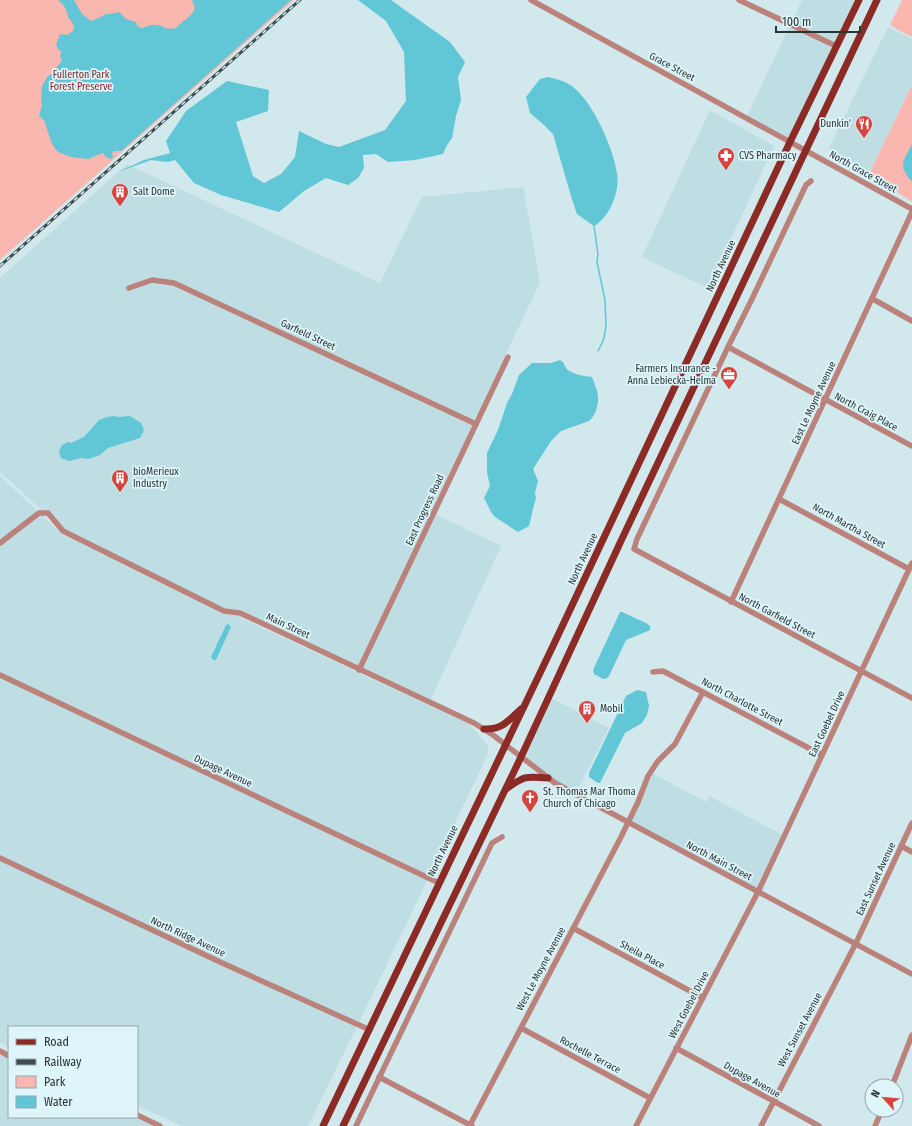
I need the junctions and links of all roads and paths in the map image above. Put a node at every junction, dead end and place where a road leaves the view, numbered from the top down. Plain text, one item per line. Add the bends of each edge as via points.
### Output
1 (531, 0) edge
2 (739, 0) edge
3 (859, 0) edge
4 (878, 0) edge
5 (836, 46) junction
6 (790, 142) junction
7 (806, 150) junction
8 (811, 181) dead end
9 (912, 209) edge
10 (912, 212) edge
11 (129, 288) dead end
12 (872, 299) junction
13 (912, 321) edge
14 (728, 347) junction
15 (508, 357) dead end
16 (825, 400) junction
17 (476, 424) junction
18 (912, 446) edge
19 (779, 498) junction
20 (0, 543) edge
21 (912, 563) edge
22 (909, 569) junction
23 (731, 602) junction
24 (359, 670) junction
25 (862, 671) junction
26 (653, 672) dead end
27 (0, 675) edge
28 (703, 692) junction
29 (912, 698) edge
30 (524, 706) junction
31 (484, 729) junction
32 (505, 745) junction
33 (822, 755) junction
34 (521, 758) junction
35 (548, 778) junction
36 (506, 789) junction
37 (628, 822) junction
38 (912, 823) edge
39 (502, 838) dead end
40 (901, 846) junction
41 (912, 852) edge
42 (0, 858) edge
43 (439, 883) junction
44 (758, 892) junction
45 (573, 928) junction
46 (856, 943) junction
47 (912, 974) edge
48 (703, 998) junction
49 (521, 1028) junction
50 (370, 1030) junction
51 (912, 1035) edge
52 (676, 1048) junction
53 (380, 1077) junction
54 (895, 1078) edge
55 (650, 1098) junction
56 (774, 1102) junction
57 (138, 1115) edge
58 (471, 1125) edge
59 (160, 1126) edge
60 (323, 1126) edge
61 (343, 1126) edge
62 (356, 1126) edge
63 (636, 1126) edge
64 (761, 1126) edge
65 (819, 1126) edge

1 - 6 street, Grace Street
2 - 5 street
3 - 5 main road, North Avenue
4 - 7 main road
5 - 6 main road, North Avenue
6 - 7 street, Grace Street
6 - 30 main road, North Avenue
7 - 9 street, North Grace Street
7 - 34 main road via 620,542
8 - 14 street via 806,185
10 - 12 street, East Le Moyne Avenue
11 - 17 street, Garfield Street via 152,280 174,283
12 - 13 street
12 - 16 street, East Le Moyne Avenue
14 - 16 street, North Craig Place
14 - 23 street, North Garfield Street via 634,550
15 - 17 street, East Progress Road
16 - 18 street, North Craig Place
16 - 19 street, East Le Moyne Avenue
17 - 24 street, East Progress Road
19 - 22 street, North Martha Street
19 - 23 street, East Le Moyne Avenue
20 - 24 street, Main Street via 39,513 48,513 63,532 224,611 240,613
21 - 22 street, East Goebel Drive
22 - 25 street, East Goebel Drive
23 - 25 street, North Garfield Street
24 - 31 street, Main Street
25 - 29 street, North Garfield Street
25 - 33 street, East Goebel Drive
26 - 28 street, North Charlotte Street via 663,671
27 - 43 street, Dupage Avenue
28 - 33 street, North Charlotte Street
28 - 37 street via 675,744 658,761 648,776
30 - 31 main road via 500,728
30 - 32 main road, North Avenue
31 - 32 street, Main Street
32 - 34 street, Main Street
32 - 43 main road, North Avenue
33 - 44 street, East Goebel Drive
34 - 35 street, North Main Street
34 - 36 main road
35 - 36 main road via 520,778
35 - 37 street, North Main Street
36 - 61 main road
37 - 44 street, North Main Street
37 - 45 street, West Le Moyne Avenue
38 - 40 street, East Sunset Avenue
39 - 53 street via 492,843
40 - 41 street
40 - 46 street, East Sunset Avenue
42 - 50 street, North Ridge Avenue
43 - 50 main road, North Avenue
44 - 46 street, North Main Street
44 - 48 street, West Goebel Drive
45 - 48 street, Sheila Place
45 - 49 street, West Le Moyne Avenue
46 - 47 street, North Main Street
46 - 56 street, West Sunset Avenue
48 - 52 street, West Goebel Drive
49 - 55 street, Rochelle Terrace
49 - 58 street, West Le Moyne Avenue
50 - 60 main road, North Avenue
51 - 54 street
52 - 55 street, West Goebel Drive
52 - 56 street, Dupage Avenue
53 - 58 street
53 - 62 street
55 - 63 street, West Goebel Drive
56 - 64 street, West Sunset Avenue
56 - 65 street, Dupage Avenue
57 - 59 street

